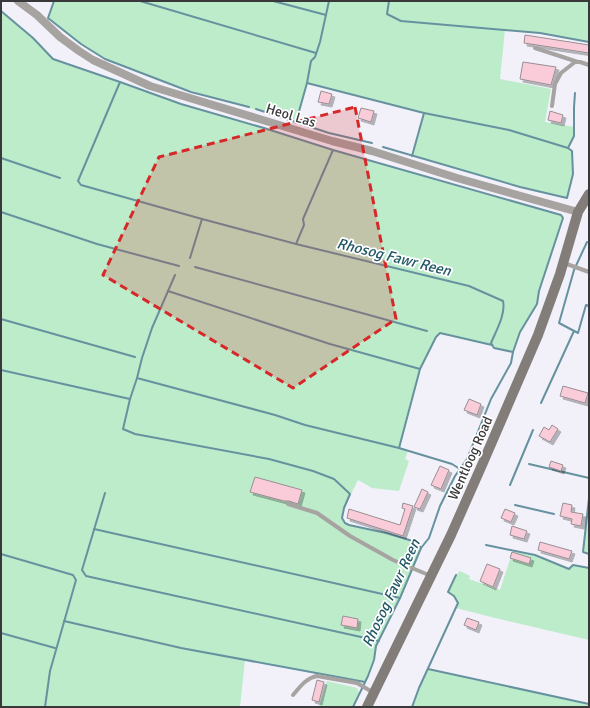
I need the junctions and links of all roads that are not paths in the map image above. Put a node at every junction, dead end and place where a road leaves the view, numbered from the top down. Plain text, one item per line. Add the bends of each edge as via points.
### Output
1 (18, 1) edge
2 (535, 48) dead end
3 (580, 62) junction
4 (589, 65) edge
5 (552, 106) dead end
6 (589, 194) edge
7 (578, 212) junction
8 (563, 263) junction
9 (589, 272) edge
10 (288, 504) dead end
11 (431, 577) junction
12 (374, 693) junction
13 (293, 695) dead end
14 (367, 707) edge

1 - 7 street, Heol Las via 78,51 150,86
2 - 3 lane
3 - 4 lane
3 - 5 lane via 574,62 561,74 555,84
6 - 7 main road, Wentloog Road
7 - 8 main road, Wentloog Road
8 - 9 lane
8 - 11 main road, Wentloog Road via 538,335
10 - 11 lane via 317,513 350,536
11 - 12 main road, Wentloog Road
12 - 13 lane via 357,684 315,677 306,681
12 - 14 main road, Wentloog Road

